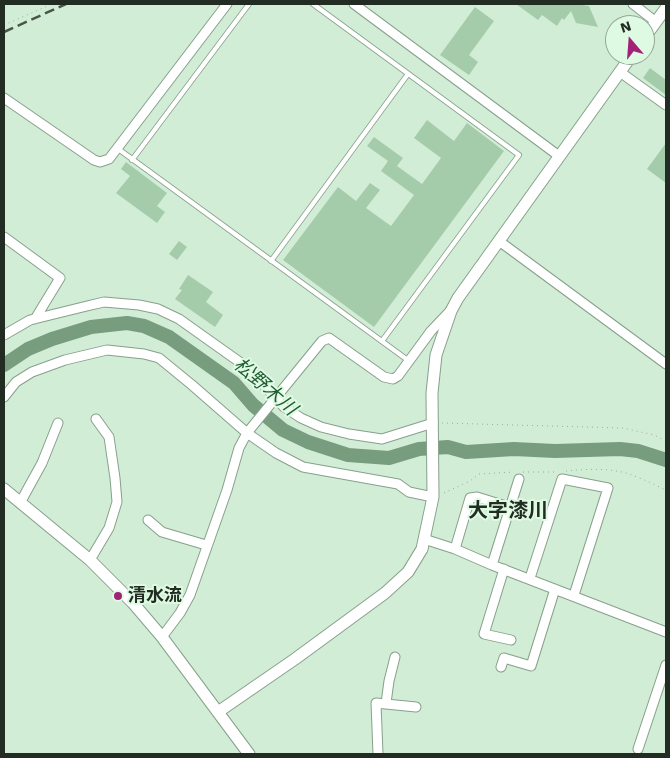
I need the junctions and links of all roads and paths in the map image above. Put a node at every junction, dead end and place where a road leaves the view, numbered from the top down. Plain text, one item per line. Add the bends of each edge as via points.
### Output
1 (52, 4) edge
2 (227, 4) edge
3 (249, 4) edge
4 (312, 4) edge
5 (354, 4) edge
6 (633, 4) edge
7 (666, 8) edge
8 (656, 22) joint
9 (4, 25) edge
10 (625, 65) edge
11 (620, 72) junction
12 (408, 74) junction
13 (4, 98) edge
14 (666, 106) edge
15 (117, 148) junction
16 (559, 156) junction
17 (132, 160) junction
18 (4, 237) edge
19 (499, 241) junction
20 (271, 261) junction
21 (451, 311) junction
22 (35, 319) junction
23 (4, 335) edge
24 (382, 342) junction
25 (409, 361) junction
26 (666, 364) edge
27 (4, 396) edge
28 (276, 396) junction
29 (96, 419) dead end
30 (58, 423) dead end
31 (433, 424) junction
32 (247, 433) junction
33 (666, 441) edge
34 (519, 479) dead end
35 (4, 489) edge
36 (666, 490) edge
37 (433, 494) junction
38 (20, 503) junction
39 (509, 507) junction
40 (148, 520) dead end
41 (424, 539) junction
42 (206, 545) junction
43 (455, 549) junction
44 (90, 560) junction
45 (492, 565) junction
46 (504, 569) junction
47 (530, 578) junction
48 (555, 589) junction
49 (574, 595) junction
50 (666, 632) edge
51 (162, 637) junction
52 (511, 640) dead end
53 (395, 657) dead end
54 (666, 665) edge
55 (501, 667) dead end
56 (386, 703) junction
57 (416, 707) dead end
58 (218, 712) junction
59 (638, 749) dead end
60 (249, 754) edge
61 (378, 754) edge

1 - 9 path
2 - 15 street
3 - 17 lane
4 - 12 lane
5 - 16 street
6 - 8 street
7 - 8 street
10 - 11 street
11 - 14 street
11 - 16 street
12 - 20 lane
12 - 24 lane via 519,155
13 - 15 street via 94,160 109,159
15 - 17 lane
16 - 19 street
17 - 20 lane
18 - 22 street via 60,278
19 - 21 street
19 - 26 street
20 - 24 lane
21 - 25 street
21 - 31 street via 436,354
22 - 23 street
22 - 28 street via 104,302 158,309 179,319 248,368
24 - 25 lane
25 - 28 street via 398,376 393,379 384,377 329,338 322,341
27 - 32 street via 16,382 32,372 65,360 106,350 144,354 159,358
28 - 31 street via 284,407 302,418 349,434 382,439
28 - 32 street
29 - 44 street via 109,438 117,502 109,528
30 - 38 street via 42,463
31 - 33 path via 623,428
31 - 37 street
32 - 37 street via 303,467 398,484 409,492
32 - 42 street
34 - 39 street
35 - 38 street
36 - 37 path via 625,473 582,469 479,474 470,481
37 - 41 street
38 - 44 street
39 - 43 street via 477,497 470,498
39 - 45 street
40 - 42 street via 162,532
41 - 43 street
41 - 58 street via 422,549 408,572 385,593
42 - 51 street via 190,595
43 - 45 street
44 - 51 street
45 - 46 street
46 - 47 street
46 - 52 street via 484,634
47 - 48 street
47 - 49 street via 562,479 608,488
48 - 49 street
48 - 55 street via 532,666 504,658
49 - 50 street
51 - 58 street
53 - 56 street
54 - 59 street
56 - 57 street
56 - 61 street via 376,703
58 - 60 street

